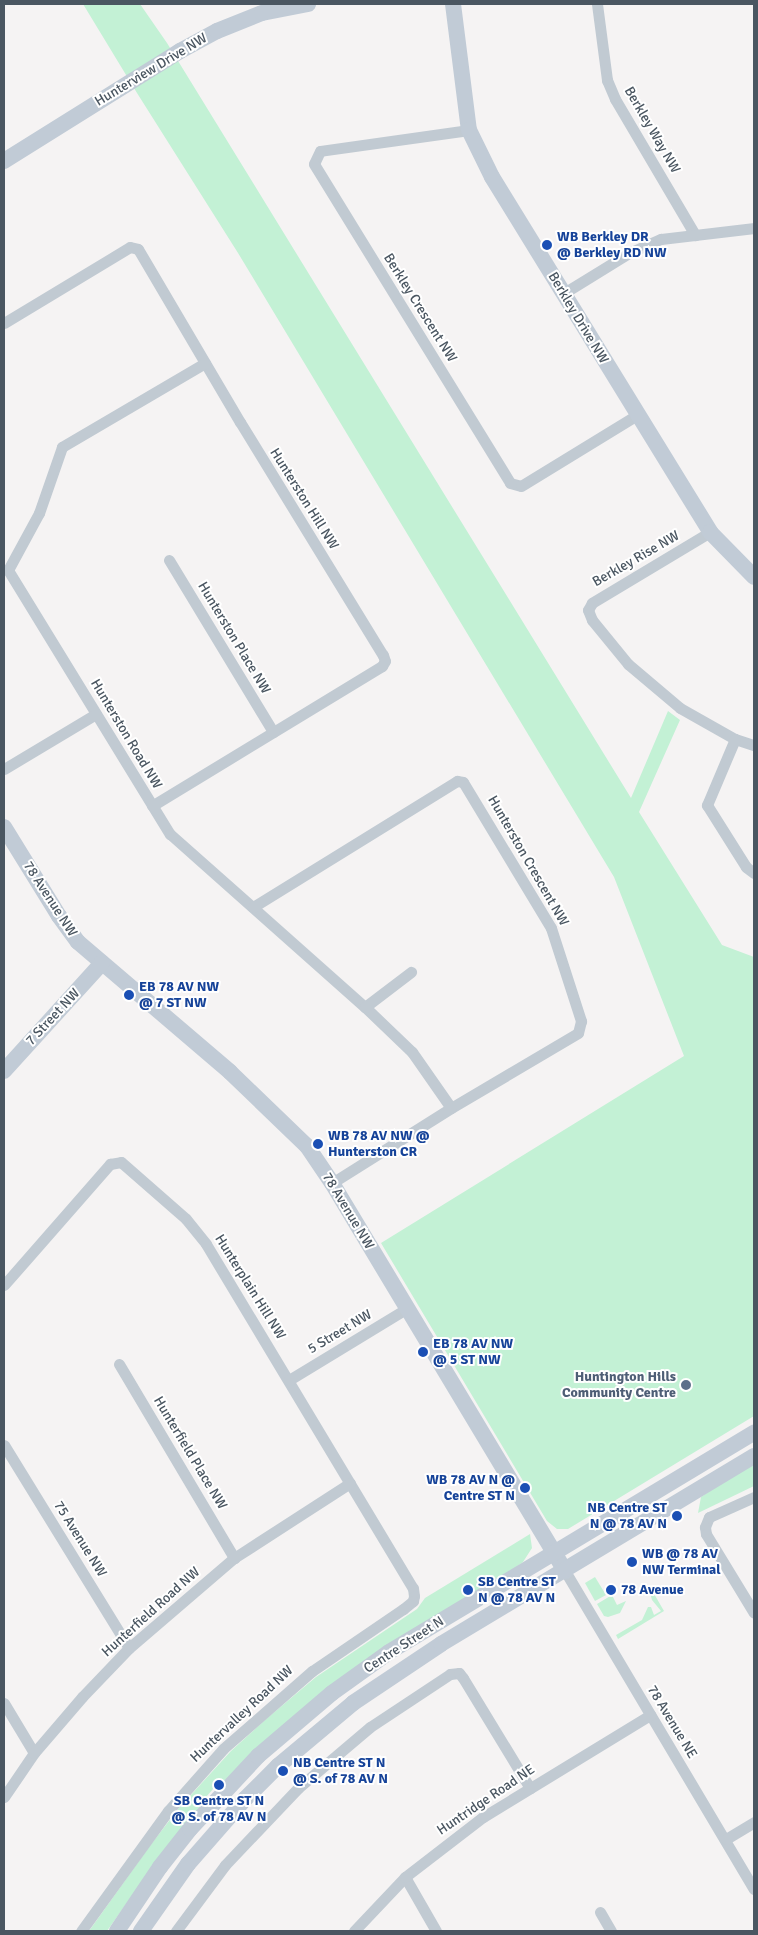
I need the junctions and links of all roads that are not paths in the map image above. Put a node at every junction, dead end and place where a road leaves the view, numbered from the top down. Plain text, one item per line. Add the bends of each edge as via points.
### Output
1 (308, 4) edge
2 (453, 4) edge
3 (597, 4) edge
4 (469, 130) junction
5 (4, 161) edge
6 (754, 228) edge
7 (695, 235) junction
8 (564, 293) junction
9 (4, 323) edge
10 (205, 363) junction
11 (637, 415) junction
12 (710, 532) junction
13 (169, 560) dead end
14 (754, 577) edge
15 (96, 714) junction
16 (273, 732) junction
17 (735, 739) junction
18 (754, 745) edge
19 (4, 769) edge
20 (152, 806) junction
21 (4, 827) edge
22 (754, 873) edge
23 (253, 907) junction
24 (102, 963) junction
25 (411, 972) dead end
26 (365, 1007) junction
27 (5, 1065) edge
28 (451, 1108) junction
29 (332, 1183) junction
30 (4, 1285) edge
31 (406, 1309) junction
32 (119, 1364) dead end
33 (289, 1380) junction
34 (754, 1433) edge
35 (4, 1445) edge
36 (754, 1456) edge
37 (350, 1483) junction
38 (754, 1497) edge
39 (554, 1553) junction
40 (234, 1558) junction
41 (565, 1571) junction
42 (414, 1596) joint
43 (754, 1613) edge
44 (129, 1648) junction
45 (4, 1703) edge
46 (650, 1715) junction
47 (34, 1753) junction
48 (530, 1788) junction
49 (4, 1797) edge
50 (754, 1822) edge
51 (726, 1839) junction
52 (405, 1877) junction
53 (754, 1889) edge
54 (600, 1912) dead end
55 (81, 1931) edge
56 (117, 1931) edge
57 (141, 1931) edge
58 (176, 1931) edge
59 (354, 1931) edge
60 (436, 1931) edge
61 (611, 1931) edge

1 - 5 street, Hunterview Drive NW via 262,13 216,31
2 - 4 street, Berkley Drive NW
3 - 7 street, Berkley Way NW via 606,73 615,99
4 - 8 street, Berkley Drive NW via 492,178
4 - 11 street, Berkley Crescent NW via 320,151 314,164 510,483 520,486
6 - 7 street
7 - 8 street via 661,239 629,253
8 - 11 street, Berkley Drive NW
9 - 10 street, Hunterston Hill NW via 130,247 138,250
10 - 15 street, Hunterston Road NW via 62,447 39,513 8,570
10 - 16 street, Hunterston Hill NW via 383,655 382,666
11 - 12 street, Berkley Drive NW
12 - 14 street, Berkley Drive NW
12 - 17 street, Berkley Rise NW via 592,603 588,610 592,620 628,664 680,708
13 - 16 street, Hunterston Place NW
15 - 19 street
15 - 20 street, Hunterston Road NW
16 - 20 street, Hunterston Hill NW
17 - 18 street, Berkley Rise NW
17 - 22 street via 707,805 746,867
20 - 23 street, Hunterston Road NW via 170,834
21 - 24 street, 78 Avenue NW via 59,916 78,942
23 - 26 street, Hunterston Road NW
23 - 28 street, Hunterston Crescent NW via 457,781 463,782 551,928 582,1021 578,1032
24 - 27 street, 7 Street NW
24 - 29 street, 78 Avenue NW via 230,1072 306,1146
25 - 26 street
26 - 28 street, Hunterston Road NW via 412,1052
28 - 29 street, Hunterston Crescent NW
29 - 31 street, 78 Avenue NW
30 - 33 street, Hunterplain Hill NW via 110,1164 121,1162 186,1220 206,1244
31 - 33 street, 5 Street NW
31 - 39 street, 78 Avenue NW
32 - 40 street, Hunterfield Place NW
33 - 37 street, Hunterplain Hill NW
34 - 39 street, Centre Street N
35 - 44 street, 75 Avenue NW
36 - 41 street, Centre Street N
37 - 40 street, Hunterfield Road NW
37 - 42 street, Hunterplain Hill NW via 413,1588
38 - 43 street via 709,1517 705,1527 706,1534
39 - 41 street, 78 Avenue NW
39 - 56 street, Centre Street N via 389,1652 288,1729 258,1756 190,1829
40 - 44 street, Hunterfield Road NW
41 - 46 street, 78 Avenue NE
41 - 57 street, Centre Street N via 399,1671 321,1728 278,1766 215,1832
42 - 55 street, Huntervalley Road NW via 403,1609 312,1671 223,1749 168,1811
44 - 47 street, Hunterfield Road NW
45 - 47 street
46 - 48 street, Huntridge Road NE
46 - 51 street, 78 Avenue NE
47 - 49 street, Hunterfield Road NW
48 - 52 street, Huntridge Road NE via 483,1817
48 - 58 street via 463,1678 459,1673 450,1674 370,1727 298,1788 225,1865
50 - 51 street
51 - 53 street, 78 Avenue NE
52 - 59 street, Huntridge Road NE
52 - 60 street
54 - 61 street

